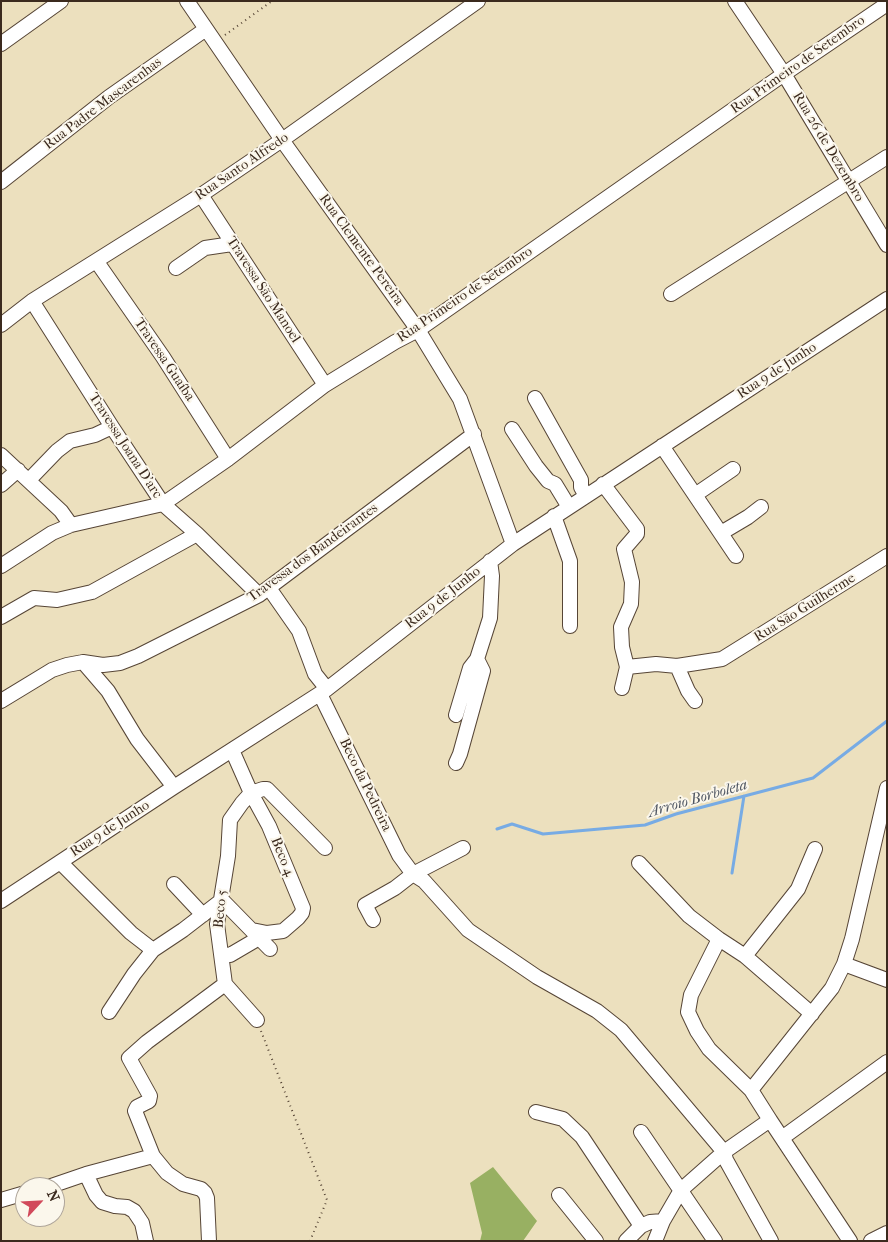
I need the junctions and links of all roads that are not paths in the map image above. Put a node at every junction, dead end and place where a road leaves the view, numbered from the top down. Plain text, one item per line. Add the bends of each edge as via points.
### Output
1 (61, 1) edge
2 (186, 1) edge
3 (478, 1) edge
4 (735, 1) edge
5 (887, 4) edge
6 (206, 29) junction
7 (1, 44) edge
8 (784, 74) junction
9 (282, 140) junction
10 (887, 158) edge
11 (1, 182) edge
12 (850, 182) junction
13 (200, 195) junction
14 (232, 244) junction
15 (887, 245) edge
16 (97, 262) junction
17 (176, 268) dead end
18 (671, 294) dead end
19 (887, 299) edge
20 (32, 301) junction
21 (1, 325) edge
22 (418, 330) junction
23 (325, 385) junction
24 (535, 398) dead end
25 (112, 427) junction
26 (512, 428) dead end
27 (474, 434) junction
28 (662, 446) junction
29 (1, 455) edge
30 (228, 459) junction
31 (733, 469) dead end
32 (18, 470) junction
33 (29, 480) junction
34 (603, 484) junction
35 (1, 485) edge
36 (695, 495) junction
37 (586, 496) junction
38 (163, 504) junction
39 (568, 507) junction
40 (761, 507) dead end
41 (554, 516) junction
42 (71, 525) junction
43 (721, 533) junction
44 (197, 534) junction
45 (513, 544) junction
46 (736, 556) dead end
47 (887, 556) edge
48 (490, 561) junction
49 (1, 566) edge
50 (264, 591) junction
51 (1, 616) edge
52 (570, 626) dead end
53 (477, 659) junction
54 (83, 662) junction
55 (677, 666) junction
56 (627, 667) junction
57 (622, 688) dead end
58 (323, 692) junction
59 (1, 701) edge
60 (695, 701) dead end
61 (456, 715) dead end
62 (232, 750) junction
63 (456, 763) dead end
64 (174, 787) junction
65 (887, 788) edge
66 (251, 793) junction
67 (325, 848) dead end
68 (463, 848) dead end
69 (815, 849) dead end
70 (60, 862) junction
71 (639, 863) dead end
72 (413, 874) junction
73 (174, 884) dead end
74 (222, 900) junction
75 (1, 901) edge
76 (203, 916) junction
77 (373, 920) dead end
78 (255, 934) junction
79 (719, 939) junction
80 (270, 949) dead end
81 (153, 950) junction
82 (221, 954) junction
83 (745, 956) junction
84 (844, 964) junction
85 (887, 980) edge
86 (225, 984) junction
87 (109, 1012) dead end
88 (812, 1014) junction
89 (257, 1020) road end
90 (887, 1062) edge
91 (752, 1090) junction
92 (536, 1112) dead end
93 (770, 1120) junction
94 (641, 1132) dead end
95 (782, 1138) junction
96 (724, 1152) junction
97 (153, 1156) junction
98 (86, 1174) junction
99 (65, 1181) edge
100 (681, 1190) junction
101 (559, 1195) dead end
102 (15, 1196) edge
103 (1, 1200) edge
104 (663, 1221) junction
105 (641, 1226) junction
106 (887, 1232) edge
107 (146, 1241) edge
108 (209, 1241) edge
109 (596, 1241) edge
110 (626, 1241) edge
111 (655, 1241) edge
112 (716, 1241) edge
113 (771, 1241) edge
114 (850, 1241) edge
115 (871, 1241) edge

1 - 7 street
2 - 6 street, Rua Clemente Pereira
3 - 9 street, Rua Santo Alfredo
4 - 8 street, Rua 26 de Dezembro
5 - 8 street, Rua Primeiro de Setembro
6 - 9 street, Rua Clemente Pereira
6 - 11 street, Rua Padre Mascarenhas via 109,97
8 - 12 street, Rua 26 de Dezembro
8 - 22 street, Rua Primeiro de Setembro
9 - 13 street, Rua Santo Alfredo
9 - 22 street, Rua Clemente Pereira
10 - 12 street
12 - 15 street, Rua 26 de Dezembro
12 - 18 street
13 - 14 street, Travessa São Manoel
13 - 16 street, Rua Santo Alfredo
14 - 17 street via 205,248
14 - 23 street, Travessa São Manoel
16 - 20 street, Rua Santo Alfredo
16 - 30 street, Travessa Guaíba
19 - 28 street, Rua 9 de Junho
20 - 21 street, Rua Santo Alfredo
20 - 25 street, Travessa Joana D'arc
22 - 23 street, Rua Primeiro de Setembro
22 - 27 street, Rua Clemente Pereira via 460,399
23 - 30 street, Rua Primeiro de Setembro
24 - 37 street via 581,480
25 - 33 street via 96,435 70,441
25 - 38 street, Travessa Joana D'arc
26 - 39 street via 536,466 548,481 555,484
27 - 45 street, Rua Clemente Pereira
27 - 50 street, Travessa dos Bandeirantes
28 - 34 street, Rua 9 de Junho
28 - 36 street
29 - 32 street
30 - 38 street, Rua Primeiro de Setembro
31 - 36 street
32 - 33 street
32 - 35 street
33 - 42 street
34 - 37 street, Rua 9 de Junho
34 - 56 street via 638,534 624,549 632,582 631,604 621,627
36 - 43 street
37 - 39 street, Rua 9 de Junho
38 - 42 street, Rua Primeiro de Setembro
38 - 44 street, Travessa Joana D'arc
39 - 41 street, Rua 9 de Junho
40 - 43 street
41 - 45 street, Rua 9 de Junho
41 - 52 street via 570,561
42 - 49 street, Rua Primeiro de Setembro via 52,533
43 - 46 street
44 - 50 street, Travessa Joana D'arc
44 - 51 street via 92,592 56,600 34,598
45 - 48 street, Rua 9 de Junho
47 - 55 street, Rua São Guilherme via 722,659
48 - 53 street via 490,618
48 - 58 street, Rua 9 de Junho
50 - 54 street, Travessa dos Bandeirantes via 138,656 103,665
50 - 58 street, Beco da Pedreira via 299,632
53 - 61 street via 470,668
53 - 63 street via 483,671
54 - 59 street, Travessa dos Bandeirantes via 52,670
54 - 64 street via 108,690 137,739
55 - 56 street
55 - 60 street
56 - 57 street
58 - 62 street, Rua 9 de Junho
58 - 72 street, Beco da Pedreira via 399,855
62 - 64 street, Rua 9 de Junho
62 - 66 street, Beco 4
64 - 70 street, Rua 9 de Junho
65 - 84 street
66 - 67 street via 267,789
66 - 74 street, Beco 5 via 230,820
66 - 78 street, Beco 4 via 269,826 303,908 302,914 283,931
68 - 72 street
69 - 83 street via 798,889
70 - 75 street, Rua 9 de Junho
70 - 81 street via 131,933
71 - 79 street via 689,916
72 - 77 street via 396,888 365,905
72 - 96 street, Beco da Pedreira via 424,881 468,930 537,977 598,1011 621,1030
73 - 76 street
74 - 76 street
74 - 78 street
74 - 82 street, Beco 5 via 217,924
76 - 81 street
78 - 80 street
78 - 82 street via 230,955
79 - 83 street
79 - 91 street via 691,996 688,1012 709,1049
81 - 87 street
82 - 86 street, Beco 5
83 - 88 street
84 - 85 street
84 - 88 street via 832,988
86 - 89 street
86 - 97 street via 129,1058 150,1096 135,1111
88 - 91 street
90 - 95 street
91 - 93 street
92 - 105 street via 563,1119 582,1137
93 - 95 street
93 - 96 street
94 - 100 street
95 - 114 street
96 - 100 street
96 - 113 street, Beco da Pedreira
97 - 98 street
97 - 108 street via 167,1173 205,1193 208,1198
98 - 99 street
98 - 107 street via 102,1202 134,1211 142,1223
100 - 104 street
100 - 112 street
101 - 109 street
102 - 103 street
104 - 105 street
104 - 111 street
105 - 110 street
106 - 115 street

